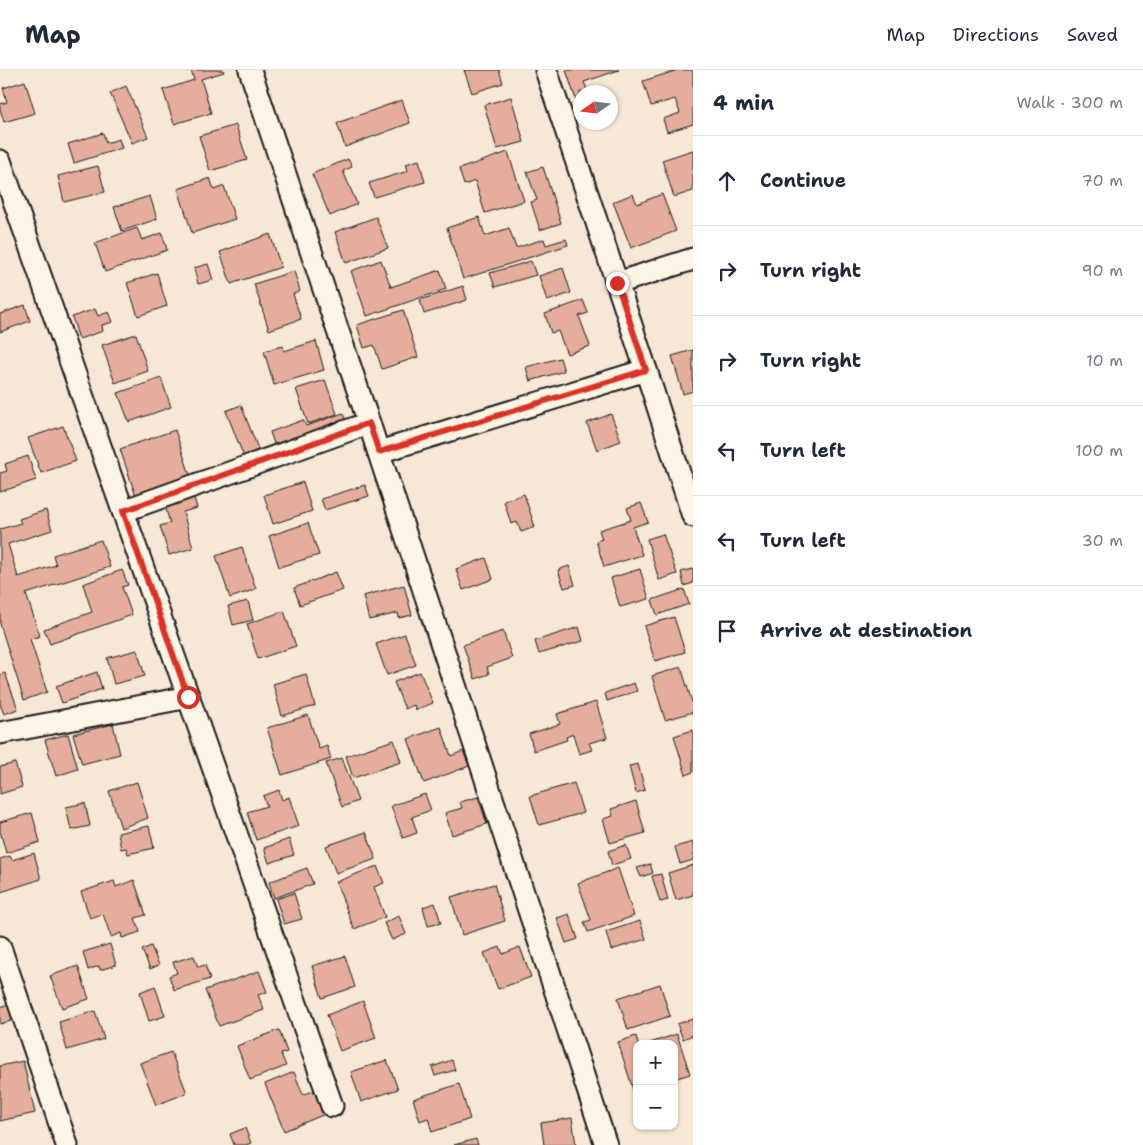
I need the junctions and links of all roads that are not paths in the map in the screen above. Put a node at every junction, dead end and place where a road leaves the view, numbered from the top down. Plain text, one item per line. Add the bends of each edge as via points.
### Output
1 (250, 70) edge
2 (546, 70) edge
3 (0, 161) edge
4 (693, 258) edge
5 (617, 283) junction
6 (646, 370) junction
7 (369, 423) junction
8 (379, 452) junction
9 (123, 511) junction
10 (693, 516) edge
11 (188, 697) junction
12 (0, 733) edge
13 (0, 947) edge
14 (332, 1106) dead end
15 (67, 1145) edge
16 (606, 1145) edge

1 - 7 street
2 - 5 street
3 - 9 street
4 - 5 street
5 - 6 street
6 - 8 street
6 - 10 street
7 - 8 street
7 - 9 street
8 - 16 street
9 - 11 street
11 - 12 street
11 - 14 street
13 - 15 street

